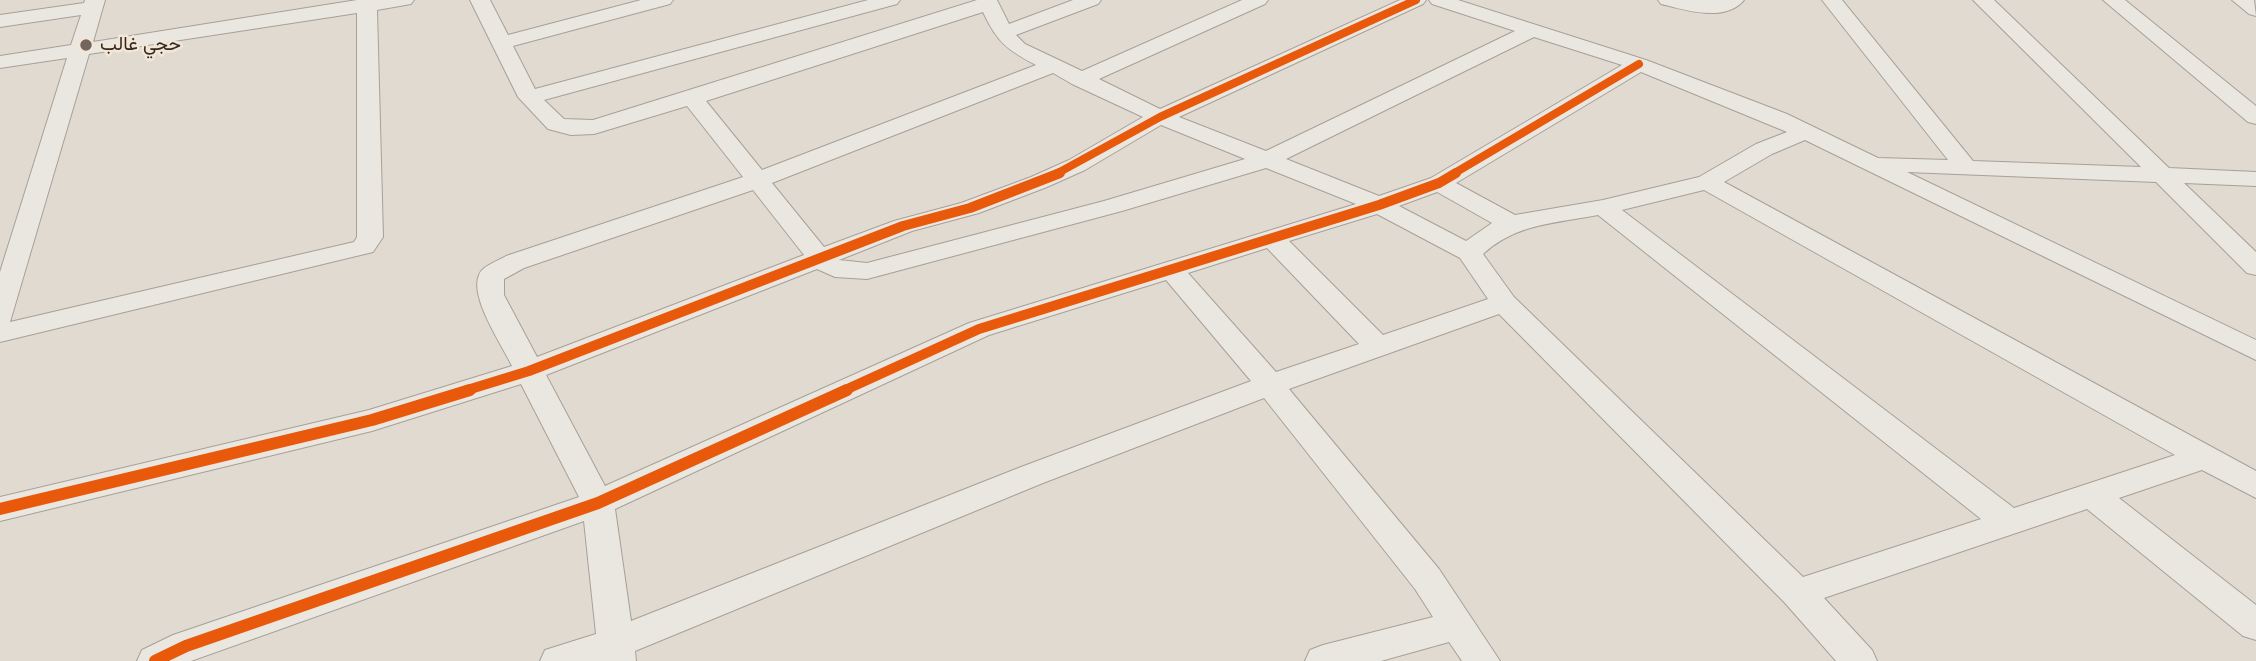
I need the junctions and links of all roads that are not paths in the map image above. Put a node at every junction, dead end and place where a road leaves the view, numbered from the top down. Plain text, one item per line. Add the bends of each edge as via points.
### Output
1 (404, 0) edge
2 (480, 0) edge
3 (663, 0) edge
4 (890, 0) edge
5 (1091, 0) edge
6 (1258, 0) edge
7 (1416, 0) edge
8 (1439, 0) edge
9 (1668, 0) edge
10 (1734, 0) edge
11 (1832, 0) edge
12 (1983, 0) edge
13 (2113, 0) edge
14 (2242, 0) edge
15 (988, 2) edge
16 (367, 3) edge
17 (93, 4) edge
18 (2256, 9) edge
19 (0, 22) edge
20 (1532, 30) junction
21 (1003, 33) junction
22 (502, 43) junction
23 (80, 50) junction
24 (0, 62) edge
25 (1639, 64) junction
26 (1052, 66) junction
27 (1079, 80) junction
28 (529, 97) junction
29 (691, 99) junction
30 (1160, 117) junction
31 (2256, 117) edge
32 (1806, 132) junction
33 (1265, 161) junction
34 (1870, 163) junction
35 (1966, 167) junction
36 (2162, 175) junction
37 (2256, 179) edge
38 (756, 181) junction
39 (1707, 182) junction
40 (1439, 183) junction
41 (1378, 205) junction
42 (1603, 207) junction
43 (1511, 223) junction
44 (1272, 239) junction
45 (1469, 253) junction
46 (820, 259) junction
47 (2256, 267) edge
48 (1171, 269) junction
49 (1504, 303) junction
50 (0, 316) edge
51 (0, 333) edge
52 (1378, 347) junction
53 (2256, 351) edge
54 (529, 371) junction
55 (1270, 385) junction
56 (2206, 457) junction
57 (2256, 486) edge
58 (2092, 495) junction
59 (598, 503) junction
60 (0, 509) edge
61 (2010, 523) junction
62 (1797, 593) junction
63 (1458, 625) junction
64 (2256, 625) edge
65 (617, 652) edge
66 (155, 661) edge
67 (558, 661) edge
68 (1323, 661) edge
69 (1482, 661) edge
70 (1859, 661) edge

1 - 16 street
2 - 22 street
3 - 22 street
4 - 28 street
5 - 21 street
6 - 27 street
7 - 30 street
8 - 20 street
9 - 10 street via 1705,9
11 - 35 street
12 - 36 street
13 - 31 street
14 - 18 street
15 - 21 street
15 - 29 street
16 - 23 street
16 - 51 street via 370,237 363,247
17 - 19 street
17 - 23 street
20 - 25 street
20 - 33 street
21 - 26 street via 1018,48
22 - 28 street
23 - 24 street
23 - 50 street
25 - 32 street
25 - 40 street
26 - 27 street
26 - 38 street
27 - 30 street
28 - 29 street via 556,124 571,128 594,127
29 - 38 street
30 - 33 street
30 - 46 street via 1039,182 903,226
32 - 34 street
32 - 39 street via 1764,149
33 - 41 street
33 - 46 street via 883,269 835,269
34 - 35 street
34 - 53 street
35 - 36 street
36 - 37 street
36 - 47 street
38 - 46 street
38 - 54 street via 515,262 491,276 490,295
39 - 42 street
39 - 56 street
40 - 41 street
40 - 43 street
41 - 44 street
41 - 45 street
42 - 43 street
42 - 61 street
43 - 45 street
44 - 48 street
44 - 52 street
45 - 49 street
46 - 54 street
48 - 55 street
48 - 59 street via 979,329
49 - 52 street
49 - 62 street
52 - 55 street
54 - 59 street
54 - 60 street via 372,420
55 - 63 street via 1427,579
55 - 65 street via 1032,475
56 - 57 street
56 - 58 street
58 - 61 street
58 - 64 street
59 - 65 street
59 - 66 street via 186,646
61 - 62 street
62 - 70 street
63 - 68 street
63 - 69 street
65 - 67 street

